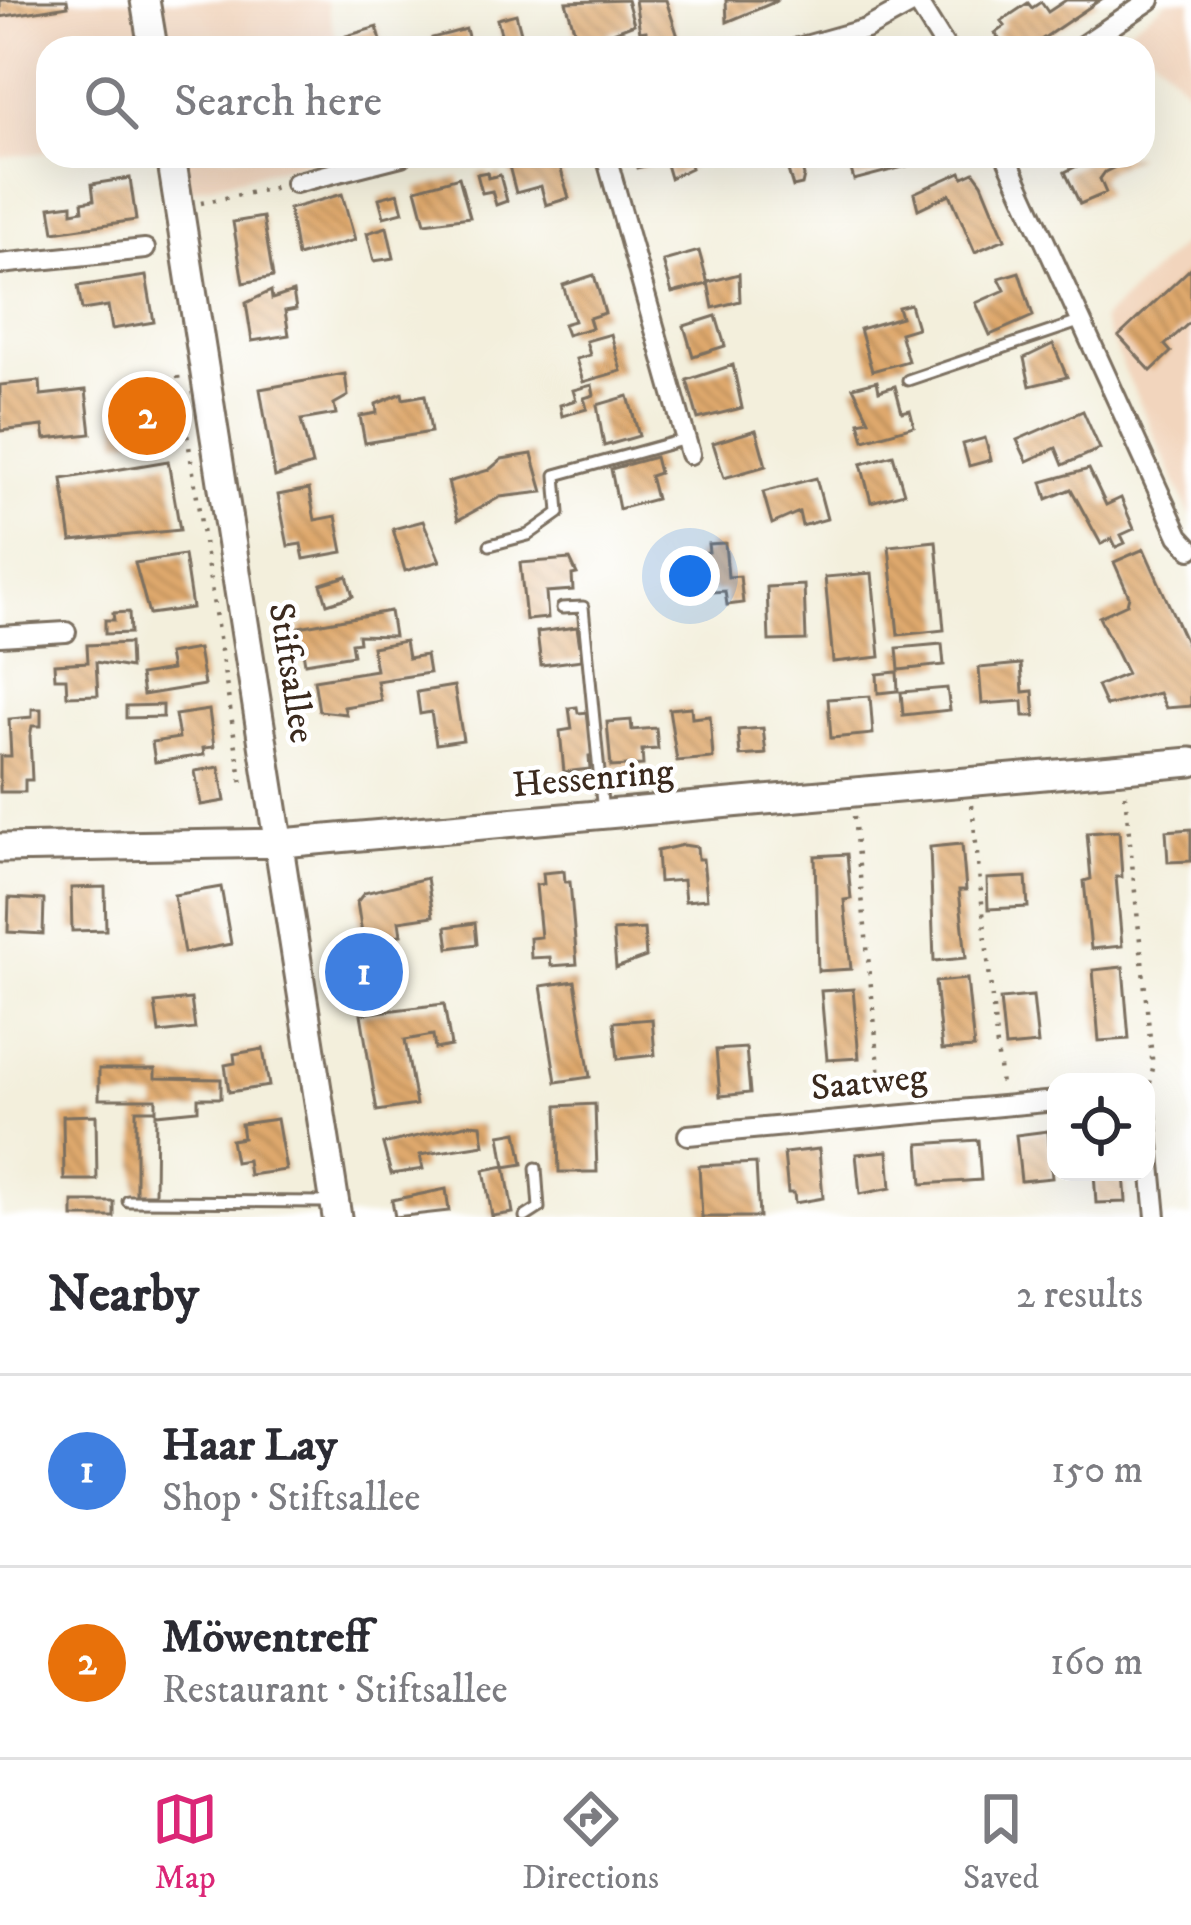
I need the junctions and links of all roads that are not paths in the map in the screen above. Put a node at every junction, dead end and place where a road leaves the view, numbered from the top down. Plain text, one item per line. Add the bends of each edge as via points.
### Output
1 (145, 0) edge
2 (1150, 0) edge
3 (917, 1) edge
4 (151, 36) edge
5 (841, 36) edge
6 (939, 36) edge
7 (1097, 36) edge
8 (173, 168) edge
9 (354, 168) edge
10 (609, 168) edge
11 (1012, 168) edge
12 (295, 183) road end
13 (145, 249) dead end
14 (0, 263) edge
15 (1082, 321) junction
16 (908, 380) dead end
17 (688, 446) joint
18 (490, 544) dead end
19 (1191, 549) edge
20 (562, 608) dead end
21 (66, 632) dead end
22 (0, 636) edge
23 (1191, 762) edge
24 (603, 814) junction
25 (282, 843) junction
26 (0, 848) edge
27 (1047, 1101) edge
28 (688, 1135) dead end
29 (536, 1168) dead end
30 (1153, 1181) edge
31 (128, 1201) dead end
32 (336, 1210) edge
33 (525, 1217) edge
34 (1156, 1217) edge

1 - 4 street
2 - 7 street
3 - 5 street
3 - 6 street
8 - 25 street, Stiftsallee
9 - 12 street
10 - 17 street
11 - 15 street
13 - 14 street
15 - 16 lane
15 - 19 street
17 - 18 lane via 556,476 559,513 528,536
20 - 24 lane via 583,607
21 - 22 street
23 - 24 street, Hessenring
24 - 25 street, Hessenring
25 - 26 street, Hessenring
25 - 32 street, Stiftsallee
27 - 28 street, Saatweg
29 - 33 lane via 539,1208
30 - 34 street
31 - 32 lane, Stiftsallee

